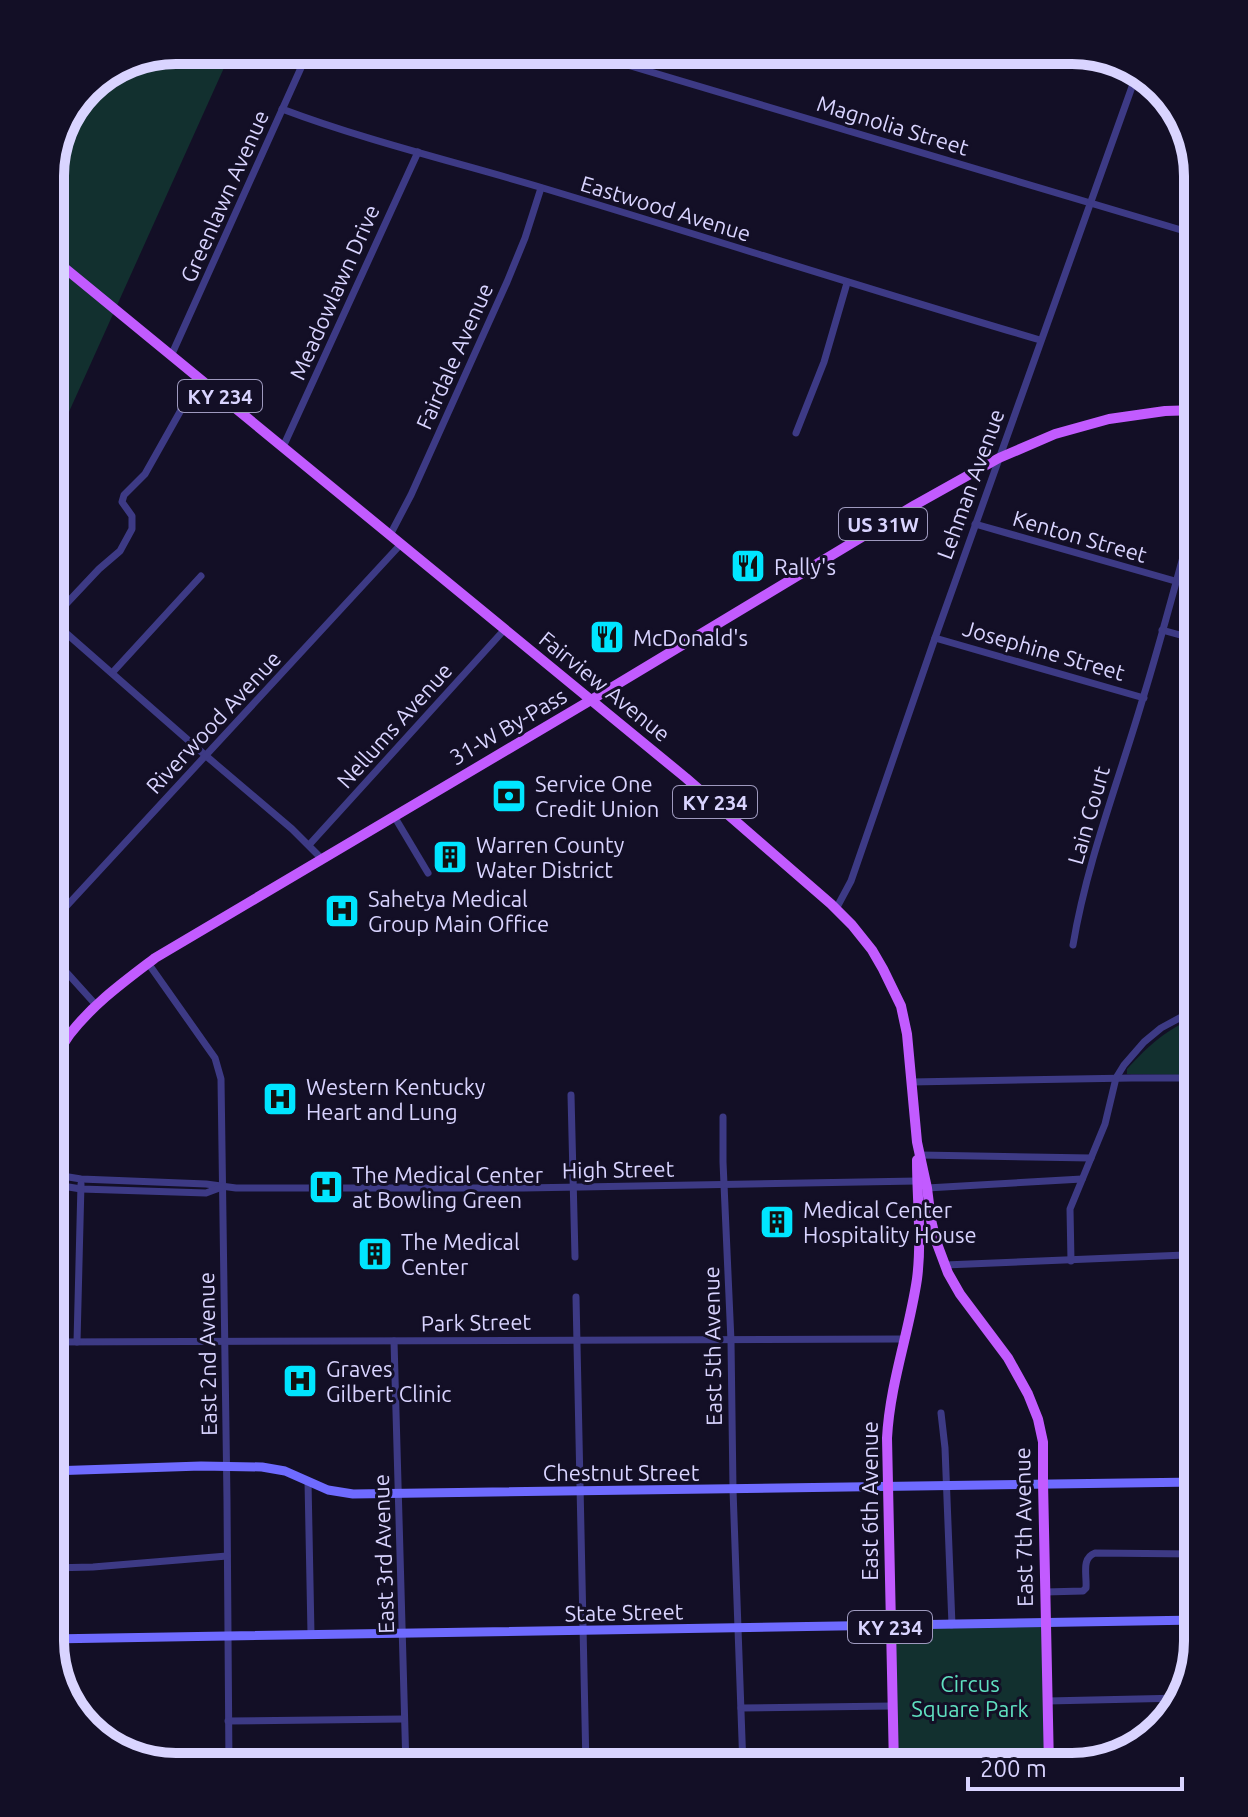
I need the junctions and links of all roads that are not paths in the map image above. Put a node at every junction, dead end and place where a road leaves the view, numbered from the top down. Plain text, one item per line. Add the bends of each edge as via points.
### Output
1 (303, 64) edge
2 (624, 64) edge
3 (1135, 84) edge
4 (282, 109) junction
5 (418, 152) junction
6 (541, 188) junction
7 (1091, 203) junction
8 (1184, 231) edge
9 (64, 268) edge
10 (847, 283) junction
11 (1040, 340) junction
12 (171, 356) junction
13 (199, 378) junction
14 (1184, 410) edge
15 (796, 433) dead end
16 (283, 447) junction
17 (999, 458) junction
18 (975, 524) junction
19 (390, 535) junction
20 (401, 544) junction
21 (1184, 551) edge
22 (201, 576) dead end
23 (1175, 581) junction
24 (64, 605) edge
25 (505, 629) junction
26 (1162, 630) junction
27 (64, 631) edge
28 (1184, 636) edge
29 (935, 638) junction
30 (112, 673) junction
31 (1144, 698) junction
32 (591, 700) junction
33 (205, 755) junction
34 (394, 816) junction
35 (309, 845) junction
36 (321, 858) junction
37 (428, 873) dead end
38 (64, 909) edge
39 (836, 909) junction
40 (1073, 945) dead end
41 (148, 963) junction
42 (64, 970) edge
43 (96, 1005) junction
44 (1184, 1016) edge
45 (64, 1044) edge
46 (1116, 1078) junction
47 (1184, 1078) edge
48 (911, 1082) junction
49 (571, 1095) dead end
50 (723, 1117) dead end
51 (917, 1142) junction
52 (920, 1155) junction
53 (1091, 1158) junction
54 (64, 1176) edge
55 (81, 1179) junction
56 (1082, 1179) junction
57 (917, 1181) junction
58 (725, 1185) junction
59 (64, 1186) edge
60 (223, 1186) junction
61 (573, 1187) junction
62 (927, 1188) junction
63 (81, 1189) junction
64 (1184, 1255) edge
65 (575, 1257) dead end
66 (1071, 1261) junction
67 (945, 1265) junction
68 (576, 1297) dead end
69 (577, 1339) junction
70 (903, 1339) junction
71 (224, 1340) junction
72 (394, 1341) junction
73 (731, 1341) junction
74 (64, 1342) edge
75 (77, 1342) junction
76 (941, 1413) dead end
77 (227, 1466) junction
78 (64, 1470) edge
79 (308, 1481) junction
80 (1184, 1482) edge
81 (1043, 1485) junction
82 (946, 1486) junction
83 (887, 1487) junction
84 (581, 1490) junction
85 (733, 1490) junction
86 (399, 1494) junction
87 (1184, 1554) edge
88 (227, 1556) junction
89 (64, 1568) edge
90 (1045, 1592) junction
91 (1184, 1620) edge
92 (1045, 1624) junction
93 (952, 1625) junction
94 (890, 1626) junction
95 (738, 1628) junction
96 (583, 1632) junction
97 (403, 1633) junction
98 (311, 1634) junction
99 (227, 1636) junction
100 (64, 1639) edge
101 (1168, 1698) edge
102 (1047, 1701) junction
103 (892, 1706) junction
104 (741, 1708) junction
105 (404, 1719) junction
106 (228, 1721) junction
107 (229, 1753) edge
108 (405, 1753) edge
109 (586, 1753) edge
110 (743, 1753) edge
111 (894, 1753) edge
112 (1049, 1753) edge

1 - 4 street, Greenlawn Avenue
2 - 7 street, Magnolia Street
3 - 7 street, Lehman Avenue
4 - 5 street, Eastwood Avenue
4 - 12 street, Greenlawn Avenue
5 - 6 street, Eastwood Avenue
5 - 16 street, Meadowlawn Drive
6 - 10 street, Eastwood Avenue
6 - 19 street, Fairdale Avenue via 507,282
7 - 8 street, Magnolia Street
7 - 11 street, Lehman Avenue
9 - 12 main road, Fairview Avenue / KY 234
10 - 11 street, Eastwood Avenue
10 - 15 street
11 - 17 street, Lehman Avenue
12 - 13 main road, Fairview Avenue / KY 234
13 - 16 main road, Fairview Avenue / KY 234
13 - 24 street via 145,474 124,495 132,529 120,551
14 - 17 main road, 31-W By-Pass / US 31W via 1109,419
16 - 19 main road, Fairview Avenue / KY 234
17 - 18 street, Lehman Avenue
17 - 32 main road, 31-W By-Pass / US 31W
18 - 23 street, Kenton Street
18 - 29 street, Lehman Avenue
19 - 20 main road, Fairview Avenue / KY 234
20 - 25 main road, Fairview Avenue / KY 234
20 - 33 street, Riverwood Avenue
21 - 23 street, Lain Court
22 - 30 street
23 - 26 street, Lain Court
25 - 32 main road, Fairview Avenue / KY 234
25 - 35 street, Nellums Avenue
26 - 28 street
26 - 31 street, Lain Court
27 - 30 street
29 - 31 street, Josephine Street
29 - 39 street, Lehman Avenue via 851,881
30 - 33 street
31 - 40 street, Lain Court via 1103,826
32 - 34 main road, 31-W By-Pass / US 31W
32 - 39 main road, Fairview Avenue / KY 234
33 - 35 street
33 - 38 street, Riverwood Avenue
34 - 36 main road, 31-W By-Pass / US 31W
34 - 37 street
35 - 36 street
36 - 41 main road, 31-W By-Pass / US 31W
39 - 48 main road, Fairview Avenue / KY 234 via 872,950 898,999
41 - 43 main road, 31-W By-Pass / US 31W
41 - 60 street, East 2nd Avenue via 218,1065
42 - 43 street
43 - 45 main road, 31-W By-Pass / US 31W
44 - 46 street via 1144,1042
46 - 47 street
46 - 48 street
46 - 53 street
48 - 51 main road, Fairview Avenue / KY 234
49 - 61 street
50 - 58 street, East 5th Avenue
51 - 52 main road, Fairview Avenue / KY 234
51 - 57 main road, East 6th Avenue / KY 234
52 - 53 street
52 - 62 main road, Fairview Avenue / KY 234
53 - 56 street
54 - 55 street
55 - 60 street
55 - 63 street
56 - 62 street
56 - 66 street via 1070,1209
57 - 58 street, High Street
57 - 70 main road, East 6th Avenue / KY 234 via 917,1276
58 - 61 street, High Street
58 - 73 street, East 5th Avenue
59 - 63 street
60 - 61 street, High Street
60 - 63 street via 206,1193
60 - 71 street, East 2nd Avenue
61 - 65 street
62 - 67 main road, Fairview Avenue / KY 234
63 - 75 street
64 - 66 street
66 - 67 street
67 - 81 main road, East 7th Avenue / KY 234 via 1028,1394 1043,1442
68 - 69 street
69 - 72 street, Park Street
69 - 73 street, Park Street
69 - 84 street
70 - 73 street, Park Street
70 - 83 main road, East 6th Avenue / KY 234 via 888,1417
71 - 72 street, Park Street
71 - 75 street, Park Street
71 - 77 street, East 2nd Avenue
72 - 86 street, East 3rd Avenue
73 - 85 street, East 5th Avenue
74 - 75 street, Park Street
76 - 82 street
77 - 78 street, Chestnut Street
77 - 79 street, Chestnut Street via 274,1468
77 - 88 street, East 2nd Avenue
79 - 86 street, Chestnut Street via 340,1493
79 - 98 street
80 - 81 street, Chestnut Street
81 - 82 street, Chestnut Street
81 - 90 main road, East 7th Avenue / KY 234
82 - 83 street, Chestnut Street
82 - 93 street
83 - 85 street, Chestnut Street
83 - 94 main road, East 6th Avenue / KY 234
84 - 85 street, Chestnut Street
84 - 86 street, Chestnut Street
84 - 96 street
85 - 95 street, East 5th Avenue
86 - 97 street, East 3rd Avenue
87 - 90 street via 1098,1552 1086,1560 1083,1591
88 - 89 street
88 - 99 street, East 2nd Avenue
90 - 92 main road, East 7th Avenue / KY 234
91 - 92 street, State Street
92 - 93 street, State Street
92 - 102 main road, East 7th Avenue / KY 234
93 - 94 street, State Street
94 - 95 street, State Street
94 - 103 main road, East 6th Avenue / KY 234
95 - 96 street, State Street
95 - 104 street, East 5th Avenue
96 - 97 street, State Street
96 - 109 street
97 - 98 street, State Street
97 - 105 street, East 3rd Avenue
98 - 99 street, State Street
99 - 100 street, State Street
99 - 106 street, East 2nd Avenue
101 - 102 street
102 - 112 main road, East 7th Avenue / KY 234
103 - 104 street
103 - 111 main road, East 6th Avenue / KY 234
104 - 110 street, East 5th Avenue
105 - 106 street
105 - 108 street, East 3rd Avenue
106 - 107 street, East 2nd Avenue

